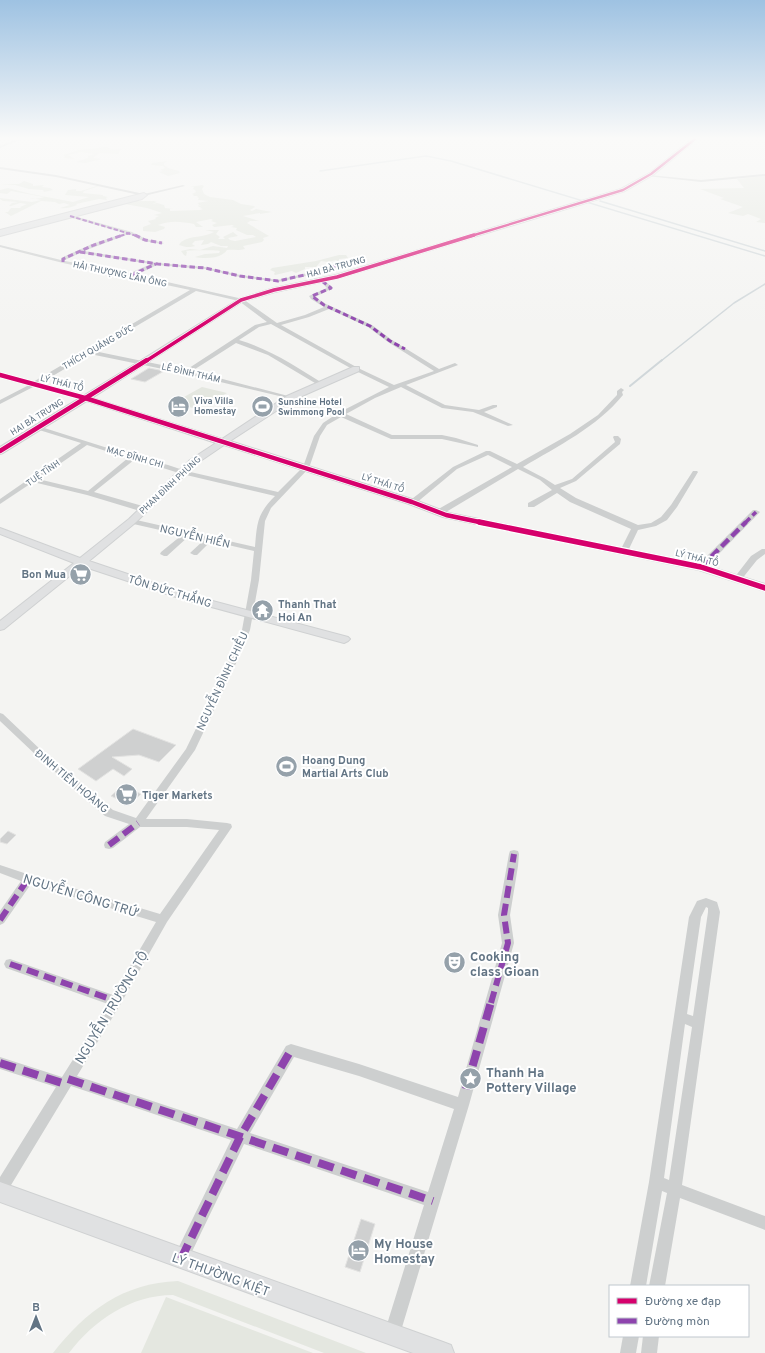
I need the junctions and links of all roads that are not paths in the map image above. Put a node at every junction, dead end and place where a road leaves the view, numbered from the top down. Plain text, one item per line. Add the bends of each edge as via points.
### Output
1 (117, 202) edge
2 (124, 202) edge
3 (583, 202) edge
4 (70, 216) junction
5 (0, 233) edge
6 (130, 233) junction
7 (162, 242) dead end
8 (0, 246) edge
9 (80, 252) junction
10 (362, 257) dead end
11 (64, 262) junction
12 (156, 264) junction
13 (131, 275) junction
14 (322, 281) junction
15 (194, 290) junction
16 (241, 300) junction
17 (329, 307) junction
18 (272, 322) junction
19 (277, 325) junction
20 (236, 341) junction
21 (90, 352) junction
22 (143, 363) junction
23 (455, 366) dead end
24 (356, 369) junction
25 (438, 371) junction
26 (187, 372) junction
27 (0, 375) edge
28 (33, 385) junction
29 (322, 385) junction
30 (402, 385) junction
31 (394, 387) junction
32 (621, 390) dead end
33 (85, 398) junction
34 (290, 398) junction
35 (0, 402) edge
36 (495, 406) dead end
37 (479, 412) junction
38 (340, 414) junction
39 (510, 425) dead end
40 (38, 428) junction
41 (616, 438) dead end
42 (222, 442) junction
43 (85, 443) junction
44 (476, 446) dead end
45 (0, 451) edge
46 (134, 458) junction
47 (193, 462) junction
48 (173, 467) junction
49 (518, 467) junction
50 (306, 468) junction
51 (695, 472) dead end
52 (184, 473) junction
53 (33, 480) junction
54 (555, 489) junction
55 (89, 493) junction
56 (280, 495) junction
57 (0, 502) edge
58 (412, 502) junction
59 (531, 505) dead end
60 (143, 509) junction
61 (756, 512) dead end
62 (438, 513) junction
63 (132, 521) junction
64 (635, 528) junction
65 (0, 531) edge
66 (187, 534) junction
67 (209, 539) junction
68 (259, 550) junction
69 (624, 551) junction
70 (765, 551) edge
71 (194, 552) dead end
72 (164, 554) dead end
73 (81, 562) junction
74 (701, 567) junction
75 (738, 578) junction
76 (765, 588) edge
77 (249, 613) junction
78 (0, 627) edge
79 (344, 639) dead end
80 (0, 716) edge
81 (138, 822) junction
82 (227, 827) joint
83 (109, 845) dead end
84 (514, 854) dead end
85 (0, 869) edge
86 (28, 879) junction
87 (163, 919) junction
88 (0, 920) edge
89 (10, 964) dead end
90 (116, 1001) junction
91 (680, 1017) junction
92 (698, 1023) junction
93 (0, 1063) edge
94 (66, 1081) junction
95 (462, 1105) junction
96 (240, 1137) junction
97 (656, 1182) junction
98 (674, 1189) junction
99 (0, 1191) edge
100 (434, 1201) junction
101 (765, 1222) edge
102 (181, 1259) junction
103 (638, 1285) edge
104 (657, 1285) edge
105 (392, 1334) junction
106 (631, 1337) edge
107 (651, 1337) edge
108 (443, 1353) edge
109 (628, 1353) edge
110 (649, 1353) edge

1 - 5 street
2 - 4 street
3 - 14 street, HAI BÀ TRƯNG
4 - 5 street
4 - 6 street
6 - 7 street via 145,240
6 - 9 street
8 - 11 street, HẢI THƯỢNG LÃN ÔNG
9 - 11 street via 63,259
9 - 12 street
10 - 12 street via 314,273 278,280 240,276 205,268
11 - 13 street, HẢI THƯỢNG LÃN ÔNG
12 - 13 street
13 - 15 street, HẢI THƯỢNG LÃN ÔNG
14 - 16 street, HAI BÀ TRƯNG via 274,290
14 - 17 street via 331,288 312,296
15 - 16 street, HẢI THƯỢNG LÃN ÔNG
15 - 21 street, THÍCH QUẢNG ĐỨC
16 - 18 street
16 - 22 street, HAI BÀ TRƯNG
17 - 19 street
17 - 25 street via 370,326
18 - 19 street
18 - 20 street via 257,326
19 - 24 street
20 - 26 street
20 - 29 street via 266,352
21 - 22 street, LÊ ĐÌNH THÁM
21 - 28 street, THÍCH QUẢNG ĐỨC
22 - 26 street, LÊ ĐÌNH THÁM
22 - 33 street, HAI BÀ TRƯNG
23 - 25 street
24 - 29 street, PHAN ĐÌNH PHÙNG
24 - 31 street
25 - 30 street
26 - 34 street, LÊ ĐÌNH THÁM
27 - 28 street, LÝ THÁI TỔ
28 - 33 street, LÝ THÁI TỔ
28 - 35 street, THÍCH QUẢNG ĐỨC
29 - 34 street, PHAN ĐÌNH PHÙNG
30 - 31 street
30 - 37 street via 444,407
31 - 38 street
32 - 49 street via 620,395 600,416
33 - 40 street, HAI BÀ TRƯNG
33 - 42 street, LÝ THÁI TỔ
34 - 42 street, PHAN ĐÌNH PHÙNG
36 - 37 street
37 - 39 street
38 - 44 street via 391,437 454,438
38 - 50 street via 325,424 317,436
40 - 43 street, MẠC ĐĨNH CHI via 70,436
40 - 45 street, HAI BÀ TRƯNG
41 - 54 street via 618,444 581,475
42 - 47 street, PHAN ĐÌNH PHÙNG
42 - 50 street, LÝ THÁI TỔ
43 - 46 street, MẠC ĐĨNH CHI
43 - 53 street, TUỆ TĨNH
46 - 48 street, MẠC ĐĨNH CHI
46 - 55 street
47 - 48 street
47 - 52 street, PHAN ĐÌNH PHÙNG
48 - 52 street, MẠC ĐĨNH CHI
49 - 54 street
49 - 58 street via 488,452 455,468
49 - 62 street
50 - 56 street, NGUYỄN ĐÌNH CHIỂU
50 - 58 street, LÝ THÁI TỔ
51 - 64 street via 669,513 660,522
52 - 56 street, MẠC ĐĨNH CHI
52 - 60 street, PHAN ĐÌNH PHÙNG
53 - 55 street
53 - 57 street, TUỆ TĨNH
54 - 59 street
54 - 64 street
55 - 60 street
56 - 68 street, NGUYỄN ĐÌNH CHIỂU via 268,507 261,521
58 - 62 street, LÝ THÁI TỔ
60 - 63 street, PHAN ĐÌNH PHÙNG
61 - 74 street
62 - 69 street, LÝ THÁI TỔ
63 - 66 street, NGUYỄN HIỀN
63 - 73 street, PHAN ĐÌNH PHÙNG
64 - 69 street
65 - 73 street, TÔN ĐỨC THẮNG
66 - 67 street, NGUYỄN HIỀN
66 - 72 street
67 - 68 street, NGUYỄN HIỀN
67 - 71 street
68 - 77 street, NGUYỄN ĐÌNH CHIỂU
69 - 74 street, LÝ THÁI TỔ
70 - 75 street via 754,558
73 - 77 street, TÔN ĐỨC THẮNG via 186,597
73 - 78 street, PHAN ĐÌNH PHÙNG
74 - 75 street, LÝ THÁI TỔ
75 - 76 street, LÝ THÁI TỔ
77 - 79 street, TÔN ĐỨC THẮNG
77 - 81 street, NGUYỄN ĐÌNH CHIỂU via 246,630 234,659 190,750
80 - 81 street, ĐINH TIÊN HOÀNG via 109,813
81 - 82 street, ĐINH TIÊN HOÀNG
81 - 83 street, NGUYỄN ĐÌNH CHIỂU
82 - 87 street, NGUYỄN TRƯỜNG TỘ
84 - 95 street via 504,915 508,943
85 - 86 street, NGUYỄN CÔNG TRỨ
86 - 87 street, NGUYỄN CÔNG TRỨ
86 - 88 street
87 - 90 street, NGUYỄN TRƯỜNG TỘ
89 - 90 street
90 - 94 street, NGUYỄN TRƯỜNG TỘ
91 - 92 street
91 - 92 street via 694,917 702,902 708,903 713,906 714,912
91 - 97 street
92 - 98 street
93 - 94 street
94 - 96 street
94 - 99 street, NGUYỄN TRƯỜNG TỘ
95 - 96 street via 291,1050
95 - 100 street
96 - 100 street
96 - 102 street
97 - 98 street
97 - 103 street
98 - 101 street
98 - 104 street
99 - 102 street, LÝ THƯỜNG KIỆT
100 - 105 street
102 - 105 street, LÝ THƯỜNG KIỆT
105 - 108 street, LÝ THƯỜNG KIỆT
106 - 109 street
107 - 110 street

